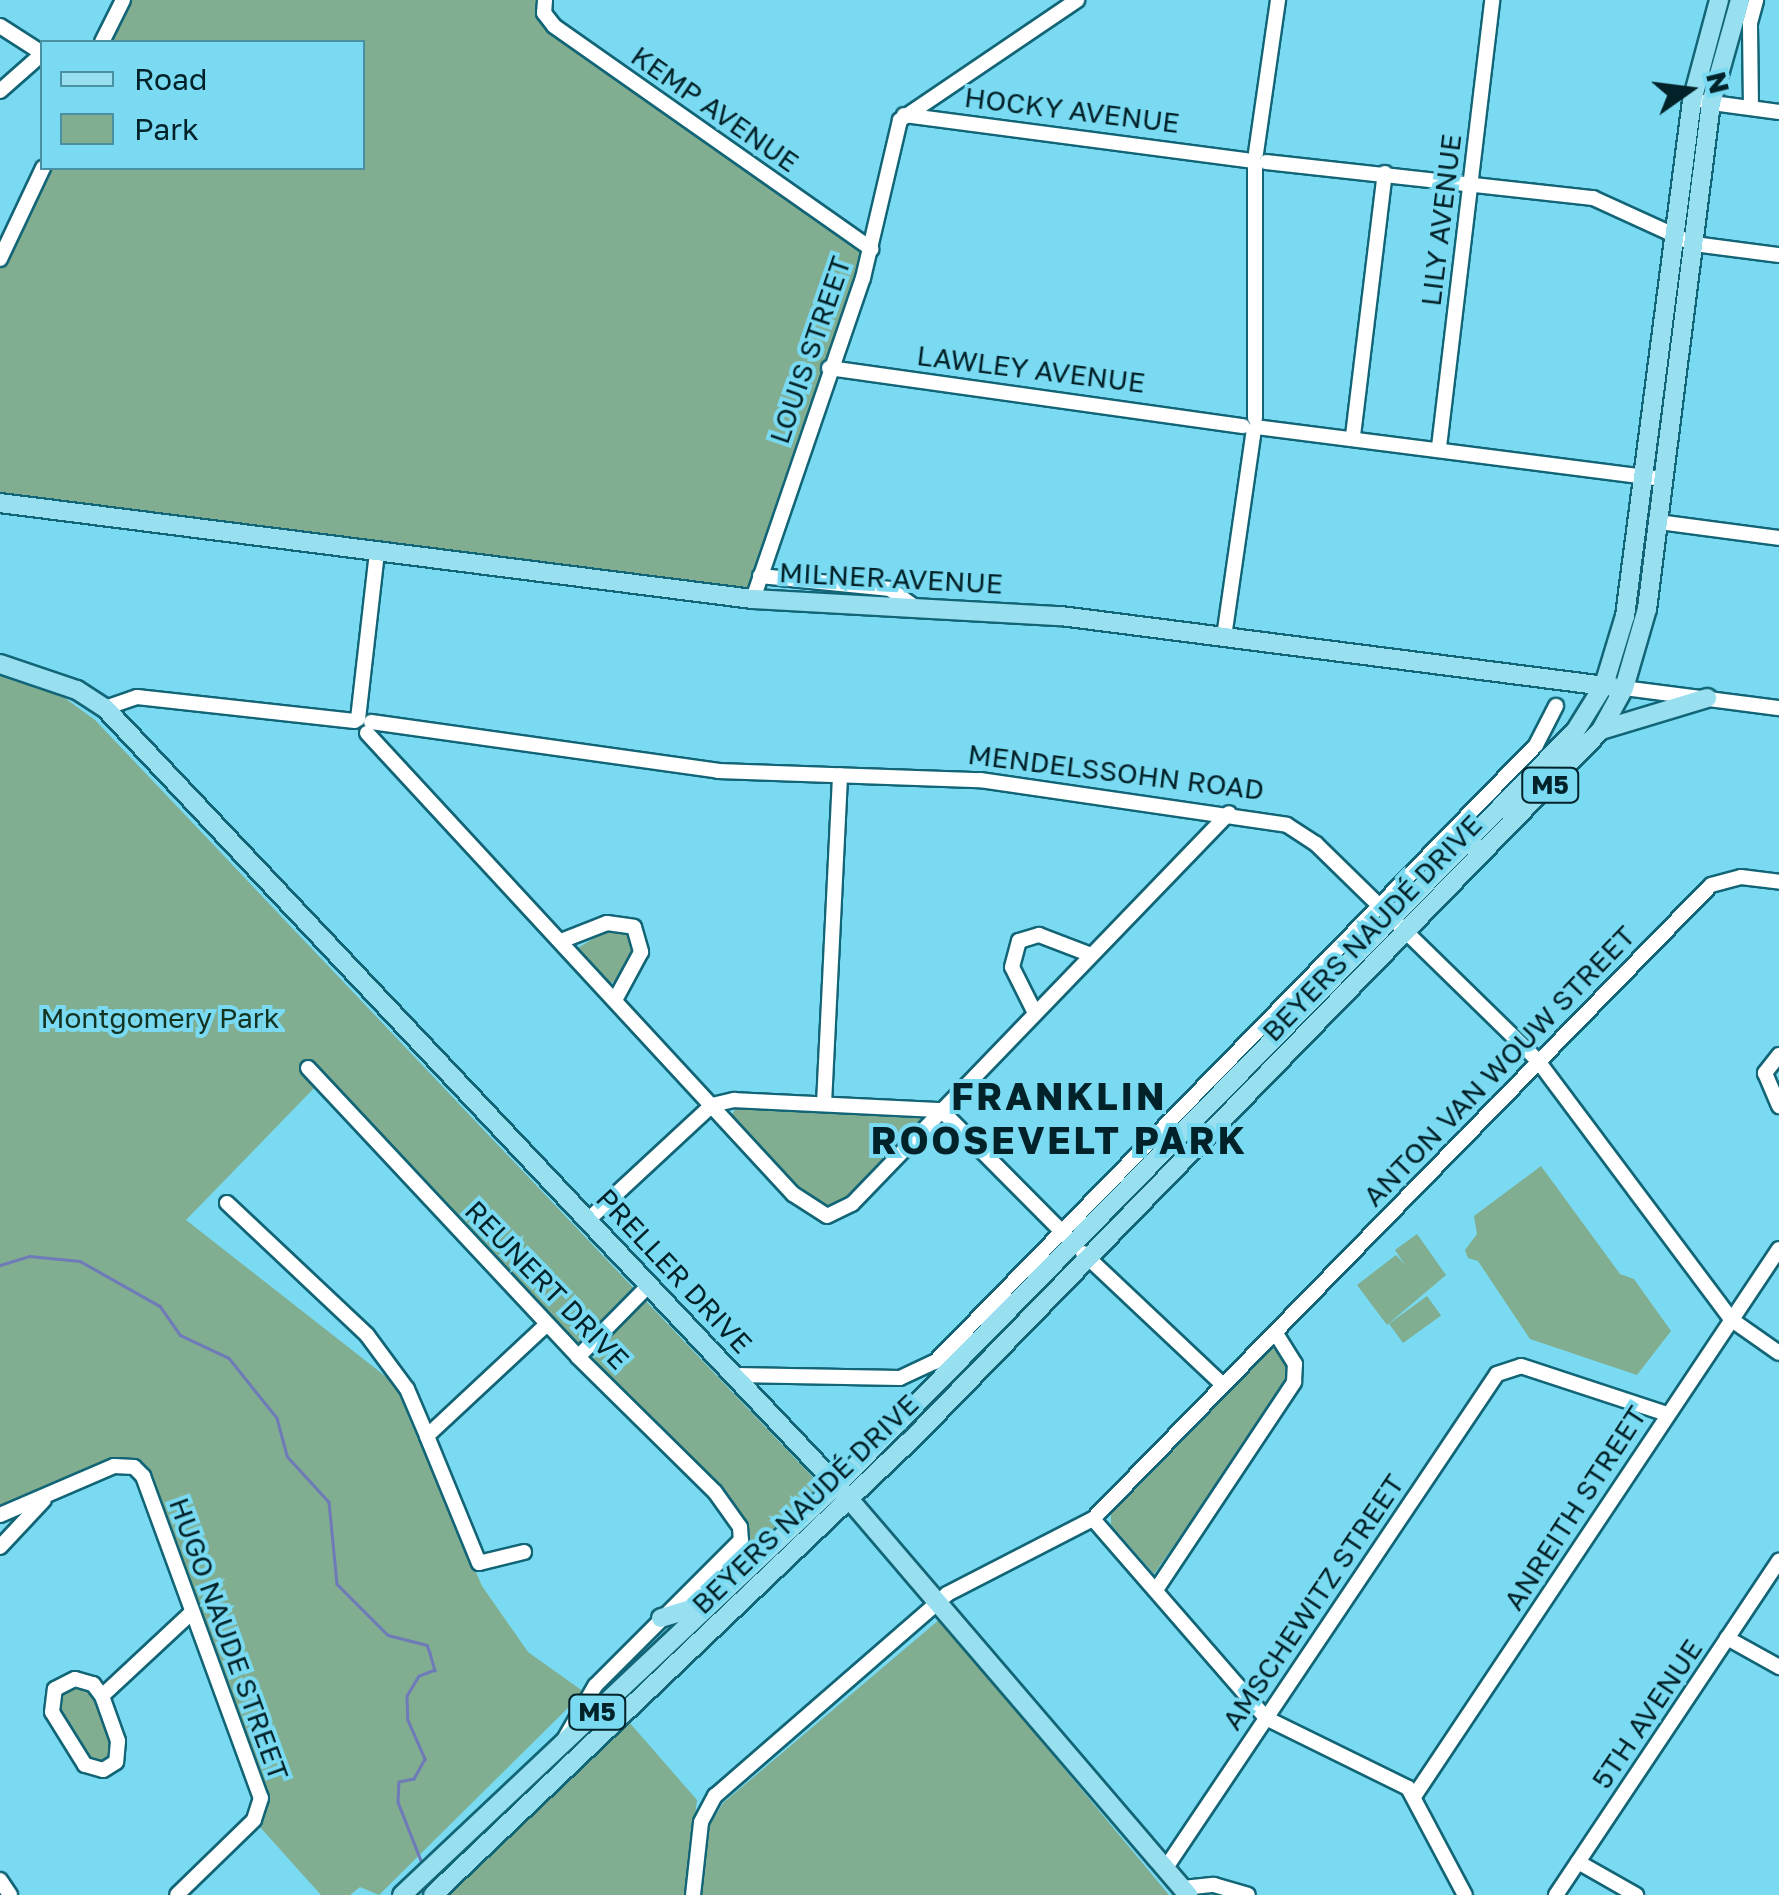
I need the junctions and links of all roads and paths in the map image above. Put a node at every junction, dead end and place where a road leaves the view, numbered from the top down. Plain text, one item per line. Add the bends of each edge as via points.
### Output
1 (123, 0) edge
2 (1076, 0) edge
3 (1278, 0) edge
4 (1492, 0) edge
5 (1719, 0) edge
6 (1740, 0) edge
7 (1756, 0) edge
8 (545, 1) edge
9 (0, 26) edge
10 (103, 40) edge
11 (40, 53) edge
12 (40, 56) edge
13 (0, 91) edge
14 (1701, 102) junction
15 (1751, 108) junction
16 (1779, 112) edge
17 (904, 115) junction
18 (1260, 159) junction
19 (42, 170) edge
20 (1386, 174) junction
21 (1470, 184) junction
22 (1685, 240) junction
23 (870, 249) junction
24 (1779, 255) edge
25 (0, 259) edge
26 (829, 368) junction
27 (1250, 423) junction
28 (1352, 436) junction
29 (1440, 447) junction
30 (1655, 478) junction
31 (0, 503) edge
32 (1659, 522) junction
33 (1779, 538) edge
34 (377, 551) junction
35 (760, 576) junction
36 (753, 599) junction
37 (914, 607) junction
38 (1224, 637) junction
39 (0, 664) edge
40 (1570, 682) junction
41 (1604, 685) junction
42 (1624, 688) junction
43 (1706, 698) junction
44 (1556, 706) dead end
45 (106, 708) junction
46 (1779, 708) edge
47 (1583, 719) junction
48 (362, 726) junction
49 (1601, 730) junction
50 (840, 775) junction
51 (1229, 813) junction
52 (1779, 882) edge
53 (1385, 911) junction
54 (1406, 932) junction
55 (560, 941) junction
56 (1091, 955) junction
57 (614, 1000) junction
58 (1036, 1012) junction
59 (1779, 1055) edge
60 (1538, 1061) junction
61 (308, 1068) dead end
62 (712, 1104) junction
63 (824, 1104) junction
64 (1779, 1106) edge
65 (941, 1110) junction
66 (227, 1203) dead end
67 (588, 1220) junction
68 (1067, 1237) junction
69 (1779, 1249) edge
70 (1090, 1258) junction
71 (649, 1285) junction
72 (1732, 1320) junction
73 (547, 1324) junction
74 (1276, 1333) junction
75 (1779, 1353) edge
76 (578, 1356) junction
77 (734, 1375) junction
78 (1223, 1385) junction
79 (1667, 1414) junction
80 (426, 1436) junction
81 (837, 1485) junction
82 (52, 1493) junction
83 (850, 1500) junction
84 (0, 1515) edge
85 (1093, 1519) junction
86 (741, 1540) joint
87 (0, 1547) edge
88 (524, 1552) dead end
89 (1779, 1560) edge
90 (1156, 1590) junction
91 (937, 1602) junction
92 (712, 1603) junction
93 (192, 1612) junction
94 (661, 1618) junction
95 (1727, 1638) junction
96 (666, 1646) junction
97 (682, 1662) junction
98 (1779, 1667) edge
99 (102, 1696) junction
100 (611, 1699) junction
101 (626, 1715) junction
102 (1266, 1718) junction
103 (562, 1745) junction
104 (1415, 1795) junction
105 (1578, 1862) junction
106 (1165, 1869) junction
107 (0, 1880) edge
108 (1186, 1892) edge
109 (693, 1893) edge
110 (10, 1895) edge
111 (177, 1895) edge
112 (402, 1895) edge
113 (432, 1895) edge
114 (1248, 1895) edge
115 (1465, 1895) edge
116 (1556, 1895) edge
117 (1636, 1895) edge

1 - 10 street
2 - 17 street
3 - 18 street
4 - 21 street, LILY AVENUE
5 - 14 main road, BEYERS NAUDÉ DRIVE / M5
6 - 14 main road, BEYERS NAUDÉ DRIVE / M5
7 - 15 street
8 - 23 street, KEMP AVENUE via 554,26
9 - 11 street
12 - 13 street
14 - 15 street
14 - 22 main road, BEYERS NAUDÉ DRIVE / M5
15 - 16 street
17 - 18 street, HOCKY AVENUE
17 - 23 street, LOUIS STREET via 894,134
18 - 20 street, HOCKY AVENUE
18 - 27 street
19 - 25 street
20 - 21 street, HOCKY AVENUE
20 - 28 street
21 - 22 street, HOCKY AVENUE via 1600,200
21 - 29 street, LILY AVENUE
22 - 24 street, HOCKY AVENUE
22 - 30 main road, BEYERS NAUDÉ DRIVE / M5
23 - 26 street, LOUIS STREET
26 - 27 street, LAWLEY AVENUE
26 - 35 street, LOUIS STREET
27 - 28 street, LAWLEY AVENUE
27 - 38 street
28 - 29 street, LAWLEY AVENUE
29 - 30 street, LAWLEY AVENUE
30 - 32 main road, BEYERS NAUDÉ DRIVE / M5
30 - 41 main road, BEYERS NAUDÉ DRIVE / M5
31 - 34 main road, MILNER AVENUE
32 - 33 street
32 - 42 main road, BEYERS NAUDÉ DRIVE / M5 via 1644,628
34 - 36 main road, MILNER AVENUE
34 - 48 street
35 - 36 street, LOUIS STREET
35 - 37 street via 890,589
36 - 37 main road, MILNER AVENUE
37 - 38 main road, MILNER AVENUE via 1060,616
38 - 40 main road, MILNER AVENUE
39 - 45 main road via 77,690
40 - 41 main road, MILNER AVENUE
40 - 47 main road
41 - 42 main road, MILNER AVENUE
41 - 47 main road, BEYERS NAUDÉ DRIVE / M5
42 - 43 street, MILNER AVENUE
42 - 49 main road, BEYERS NAUDÉ DRIVE / M5
43 - 46 street, MILNER AVENUE
43 - 49 main road
44 - 53 street, BEYERS NAUDÉ DRIVE via 1536,745
45 - 48 street, MENDELSSOHN ROAD via 137,697
45 - 67 main road, PRELLER DRIVE
47 - 53 main road, BEYERS NAUDÉ DRIVE / M5
48 - 50 street, MENDELSSOHN ROAD via 718,770
48 - 55 street
49 - 54 main road, BEYERS NAUDÉ DRIVE / M5
50 - 51 street, MENDELSSOHN ROAD via 980,780
50 - 63 street
51 - 53 street, MENDELSSOHN ROAD via 1304,833
51 - 56 street
52 - 60 street, ANTON VAN WOUW STREET via 1741,877 1711,885
53 - 54 street, MENDELSSOHN ROAD
53 - 68 main road, BEYERS NAUDÉ DRIVE / M5
54 - 60 street, MENDELSSOHN ROAD
54 - 70 main road, BEYERS NAUDÉ DRIVE / M5
55 - 57 street
55 - 57 street via 607,923 634,927 642,952
56 - 58 street
56 - 58 street via 1040,934 1020,941 1012,967
57 - 62 street
58 - 65 street
59 - 64 street via 1765,1073
60 - 72 street, MENDELSSOHN ROAD
60 - 74 street, ANTON VAN WOUW STREET
61 - 73 street, REUNERT DRIVE
62 - 63 street
62 - 65 street via 802,1203 827,1216 852,1204
62 - 67 street
63 - 65 street
65 - 68 street
66 - 80 street via 367,1335 407,1389
67 - 71 main road, PRELLER DRIVE
68 - 70 street
68 - 77 street, BEYERS NAUDÉ DRIVE via 921,1372
68 - 81 main road, BEYERS NAUDÉ DRIVE / M5
69 - 72 street, ANREITH STREET
70 - 78 street
70 - 83 main road, BEYERS NAUDÉ DRIVE / M5
71 - 76 street
71 - 77 main road, PRELLER DRIVE
72 - 75 street, MENDELSSOHN ROAD
72 - 79 street, ANREITH STREET
73 - 76 street, REUNERT DRIVE
73 - 80 street
74 - 78 street, ANTON VAN WOUW STREET
74 - 90 street via 1292,1357 1294,1382
76 - 86 street, REUNERT DRIVE via 715,1492 735,1516
77 - 81 main road, PRELLER DRIVE
78 - 85 street, ANTON VAN WOUW STREET
79 - 102 street, AMSCHEWITZ STREET via 1508,1367 1491,1380
79 - 104 street, ANREITH STREET
80 - 88 street via 478,1563
81 - 83 main road, PRELLER DRIVE
81 - 92 main road, BEYERS NAUDÉ DRIVE / M5
82 - 84 street
82 - 87 street
82 - 93 street, HUGO NAUDE STREET via 129,1466 143,1476
83 - 91 main road, PRELLER DRIVE
83 - 97 main road, BEYERS NAUDÉ DRIVE / M5
85 - 90 street
85 - 91 street, ANTON VAN WOUW STREET
86 - 94 street, BEYERS NAUDÉ DRIVE
89 - 95 street, 5TH AVENUE
90 - 102 street
91 - 106 main road, PRELLER DRIVE
91 - 109 street, ANTON VAN WOUW STREET via 709,1802
92 - 94 main road
92 - 96 main road, BEYERS NAUDÉ DRIVE / M5
93 - 99 street
93 - 111 street, HUGO NAUDE STREET via 261,1805 254,1820
94 - 103 street, BEYERS NAUDÉ DRIVE via 573,1715
95 - 98 street
95 - 105 street, 5TH AVENUE
96 - 97 main road
96 - 100 main road, BEYERS NAUDÉ DRIVE / M5
97 - 101 main road, BEYERS NAUDÉ DRIVE / M5
99 - 99 street via 118,1752 112,1766 94,1770 55,1720 50,1703 60,1684 75,1678 94,1684
100 - 101 main road
100 - 103 main road, BEYERS NAUDÉ DRIVE / M5
101 - 113 main road, BEYERS NAUDÉ DRIVE / M5
102 - 104 street
102 - 106 street, AMSCHEWITZ STREET
103 - 112 main road, BEYERS NAUDÉ DRIVE / M5
104 - 115 street
105 - 116 street, 5TH AVENUE
105 - 117 street
106 - 108 main road, PRELLER DRIVE
107 - 110 street
108 - 114 street, PRELLER DRIVE via 1214,1885

